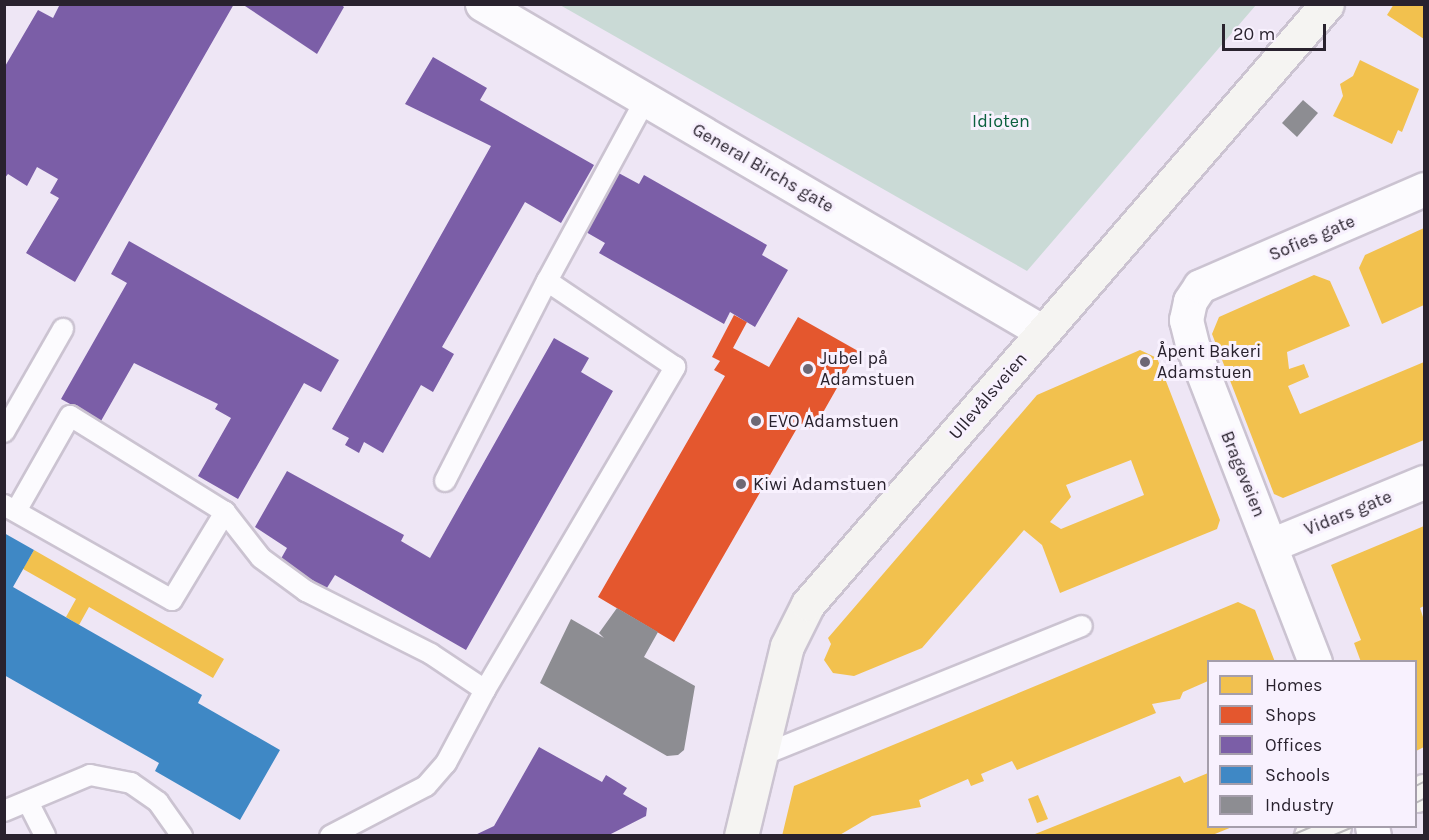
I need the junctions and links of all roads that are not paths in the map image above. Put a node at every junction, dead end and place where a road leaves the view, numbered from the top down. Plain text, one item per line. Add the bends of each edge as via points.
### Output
1 (482, 4) edge
2 (1327, 4) edge
3 (646, 99) junction
4 (1425, 189) edge
5 (547, 281) junction
6 (1200, 286) joint
7 (63, 329) dead end
8 (1043, 332) junction
9 (4, 432) edge
10 (445, 481) dead end
11 (1425, 482) edge
12 (10, 508) edge
13 (225, 512) junction
14 (1271, 545) junction
15 (1082, 626) dead end
16 (1314, 660) edge
17 (485, 690) junction
18 (760, 756) junction
19 (28, 802) junction
20 (4, 811) edge
21 (1329, 828) edge
22 (45, 836) edge
23 (182, 836) edge
24 (330, 836) edge
25 (741, 836) edge
26 (1311, 836) edge

1 - 3 street, General Birchs gate
2 - 8 street, Ullevålsveien
3 - 5 lane
3 - 8 street, General Birchs gate
4 - 6 street, Sofies gate
5 - 10 lane
5 - 17 lane via 675,368
6 - 14 street, Brageveien via 1186,320 1193,348
7 - 9 lane
8 - 18 street, Ullevålsveien via 808,604 787,646
11 - 14 street, Vidars gate
12 - 13 lane via 172,600
12 - 13 lane via 70,416
13 - 17 lane via 261,558 306,591 431,654
14 - 16 street, Brageveien
15 - 18 lane
17 - 24 lane via 446,763 426,786
18 - 25 street, Ullevålsveien
19 - 20 lane
19 - 22 lane
19 - 23 lane via 90,775 131,783 158,802
21 - 26 street

